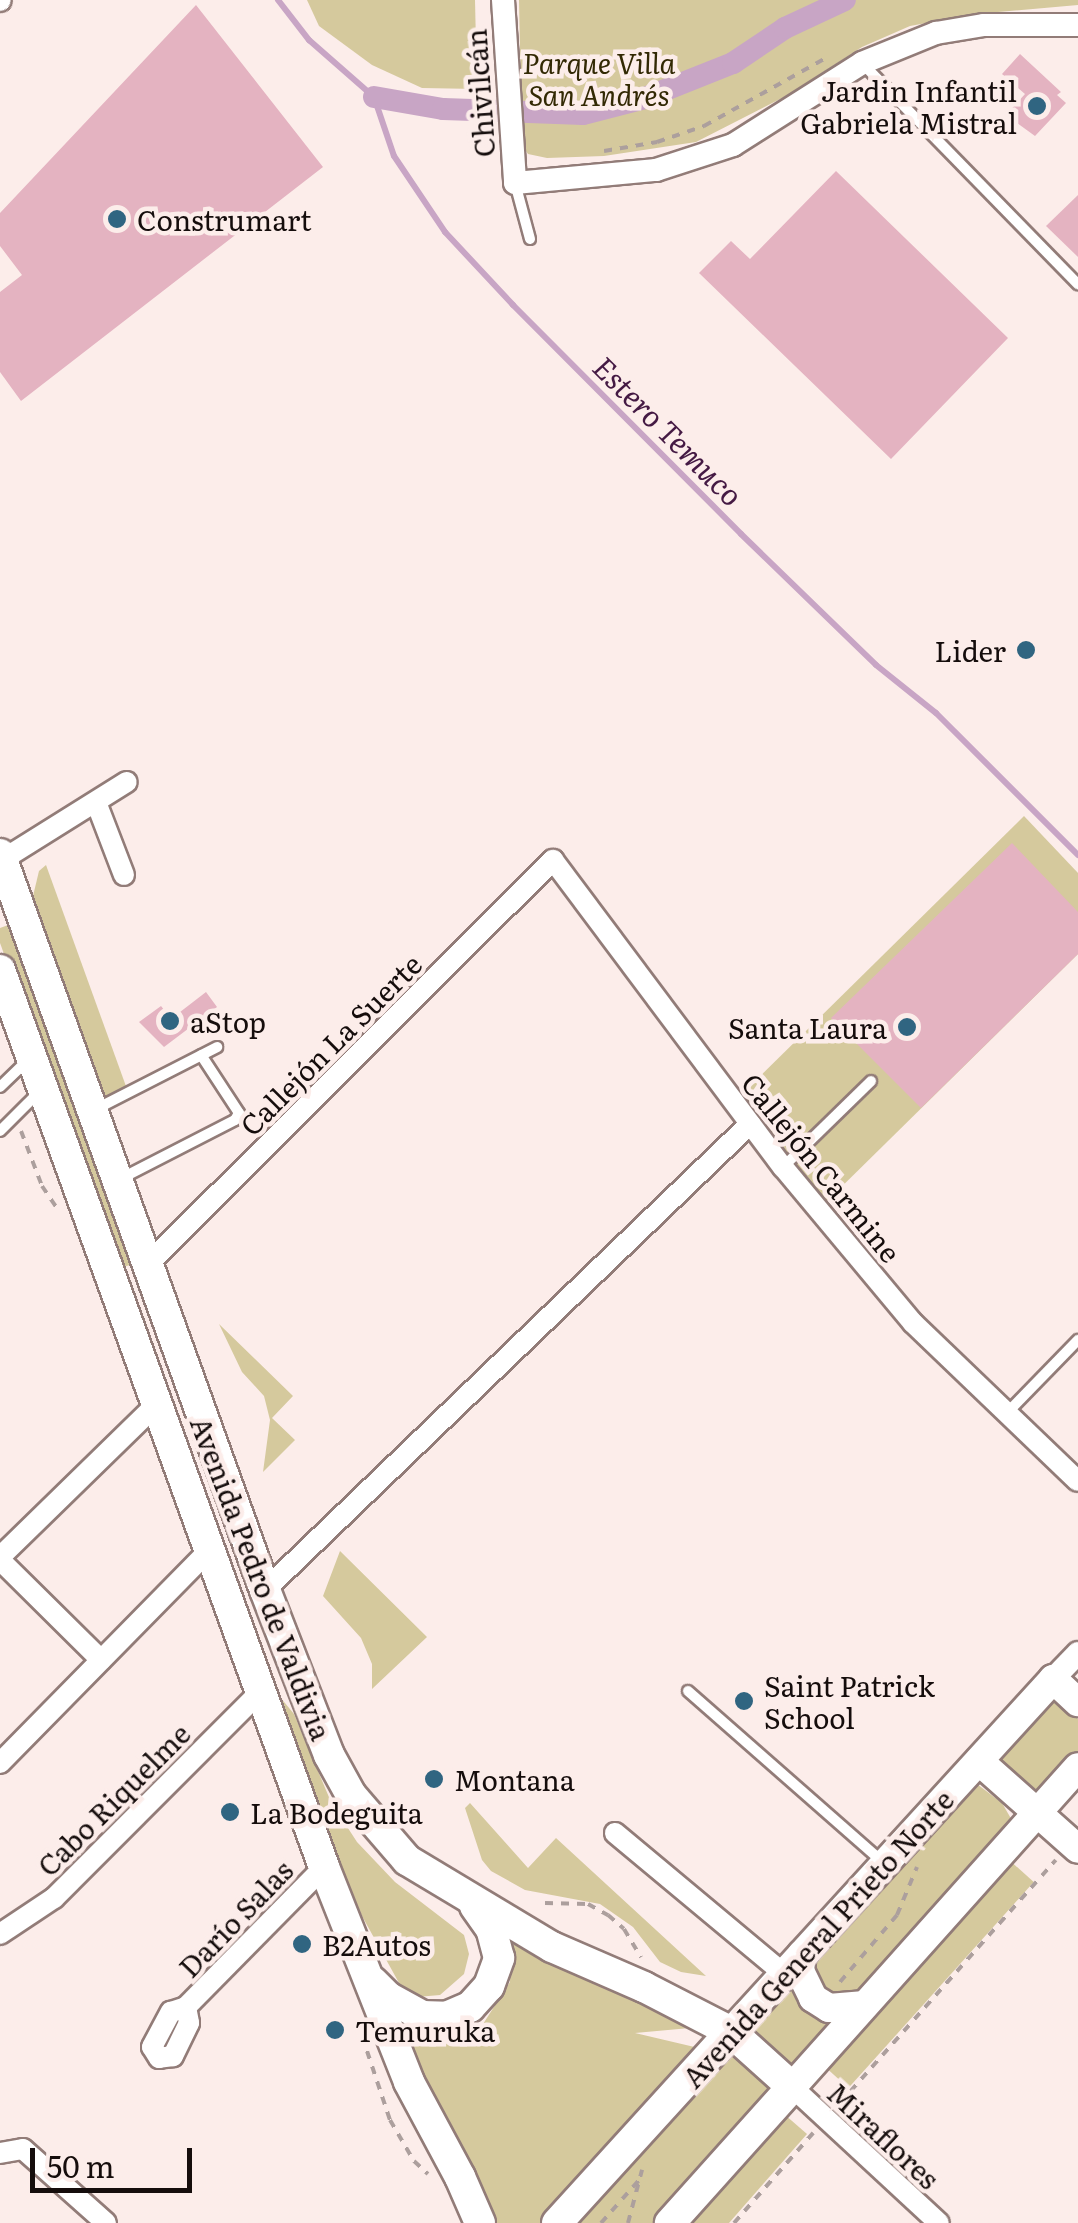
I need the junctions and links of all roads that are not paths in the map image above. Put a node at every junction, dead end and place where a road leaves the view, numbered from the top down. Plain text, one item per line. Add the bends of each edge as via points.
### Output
1 (503, 0) edge
2 (1078, 25) edge
3 (862, 64) junction
4 (515, 182) junction
5 (530, 240) dead end
6 (1078, 284) edge
7 (127, 782) dead end
8 (96, 802) junction
9 (1, 857) edge
10 (553, 860) joint
11 (124, 875) dead end
12 (0, 970) edge
13 (216, 1047) dead end
14 (202, 1055) junction
15 (32, 1056) junction
16 (872, 1081) dead end
17 (44, 1086) junction
18 (0, 1087) edge
19 (90, 1113) junction
20 (750, 1124) junction
21 (0, 1131) edge
22 (783, 1167) junction
23 (115, 1182) junction
24 (146, 1266) junction
25 (1078, 1340) edge
26 (156, 1404) junction
27 (1007, 1413) junction
28 (204, 1424) junction
29 (1078, 1481) edge
30 (209, 1550) junction
31 (0, 1559) edge
32 (265, 1590) junction
33 (1078, 1652) edge
34 (101, 1660) junction
35 (1054, 1679) junction
36 (688, 1690) dead end
37 (258, 1694) junction
38 (1078, 1702) edge
39 (979, 1760) junction
40 (0, 1763) edge
41 (1078, 1767) edge
42 (1037, 1813) junction
43 (615, 1834) dead end
44 (1074, 1846) edge
45 (884, 1864) junction
46 (324, 1867) junction
47 (466, 1898) junction
48 (0, 1934) edge
49 (793, 1964) junction
50 (371, 1980) junction
51 (865, 2005) junction
52 (186, 2007) dead end
53 (731, 2032) junction
54 (792, 2087) junction
55 (0, 2153) edge
56 (106, 2223) edge
57 (480, 2223) edge
58 (557, 2223) edge
59 (670, 2223) edge
60 (939, 2223) edge

1 - 4 street, Chivilcán
2 - 3 street via 960,28
3 - 4 street via 733,145 656,170
3 - 6 lane
4 - 5 lane
7 - 8 street
8 - 9 street
8 - 11 street
9 - 19 main road, Avenida Pedro de Valdivia
10 - 20 street, Callejón Carmine
10 - 24 street, Callejón La Suerte
12 - 15 main road, Avenida Pedro de Valdivia
13 - 14 lane
14 - 19 lane
14 - 23 lane via 240,1112
15 - 17 main road, Avenida Pedro de Valdivia
15 - 18 lane
16 - 22 lane
17 - 21 lane
17 - 26 main road, Avenida Pedro de Valdivia
19 - 23 main road, Avenida Pedro de Valdivia
20 - 22 street, Callejón Carmine
20 - 32 street
22 - 27 street, Callejón Carmine via 913,1323
23 - 24 main road, Avenida Pedro de Valdivia
24 - 28 main road, Avenida Pedro de Valdivia
25 - 27 lane
26 - 28 main road via 186,1410
26 - 30 main road, Avenida Pedro de Valdivia
26 - 31 street
27 - 29 street, Callejón Carmine
28 - 32 main road, Avenida Pedro de Valdivia
30 - 34 street
30 - 37 main road, Avenida Pedro de Valdivia
31 - 34 street
32 - 47 main road, Avenida Pedro de Valdivia via 351,1795 407,1860
33 - 35 street, Avenida General Prieto Norte
34 - 40 street
35 - 38 main road
35 - 39 main road, Avenida General Prieto Norte
36 - 45 lane
37 - 46 main road, Avenida Pedro de Valdivia
37 - 48 street, Cabo Riquelme via 54,1898
39 - 42 main road
39 - 45 main road, Avenida General Prieto Norte
41 - 42 main road
42 - 44 main road
42 - 51 main road
43 - 49 street
45 - 49 main road, Avenida General Prieto Norte
46 - 50 main road, Avenida Pedro de Valdivia
46 - 52 street, Darío Salas
47 - 50 main road via 483,1913 498,1946 496,1972 481,1998 434,2018 409,2011
47 - 53 main road, Avenida Pedro de Valdivia
49 - 51 main road via 821,2004 843,2010
49 - 53 main road, Avenida General Prieto Norte
50 - 57 main road, Avenida Pedro de Valdivia via 408,2082
51 - 54 main road
53 - 54 main road, Avenida Pedro de Valdivia
53 - 58 main road, Avenida General Prieto Norte
54 - 59 main road
54 - 60 street, Miraflores
55 - 56 street via 23,2149

